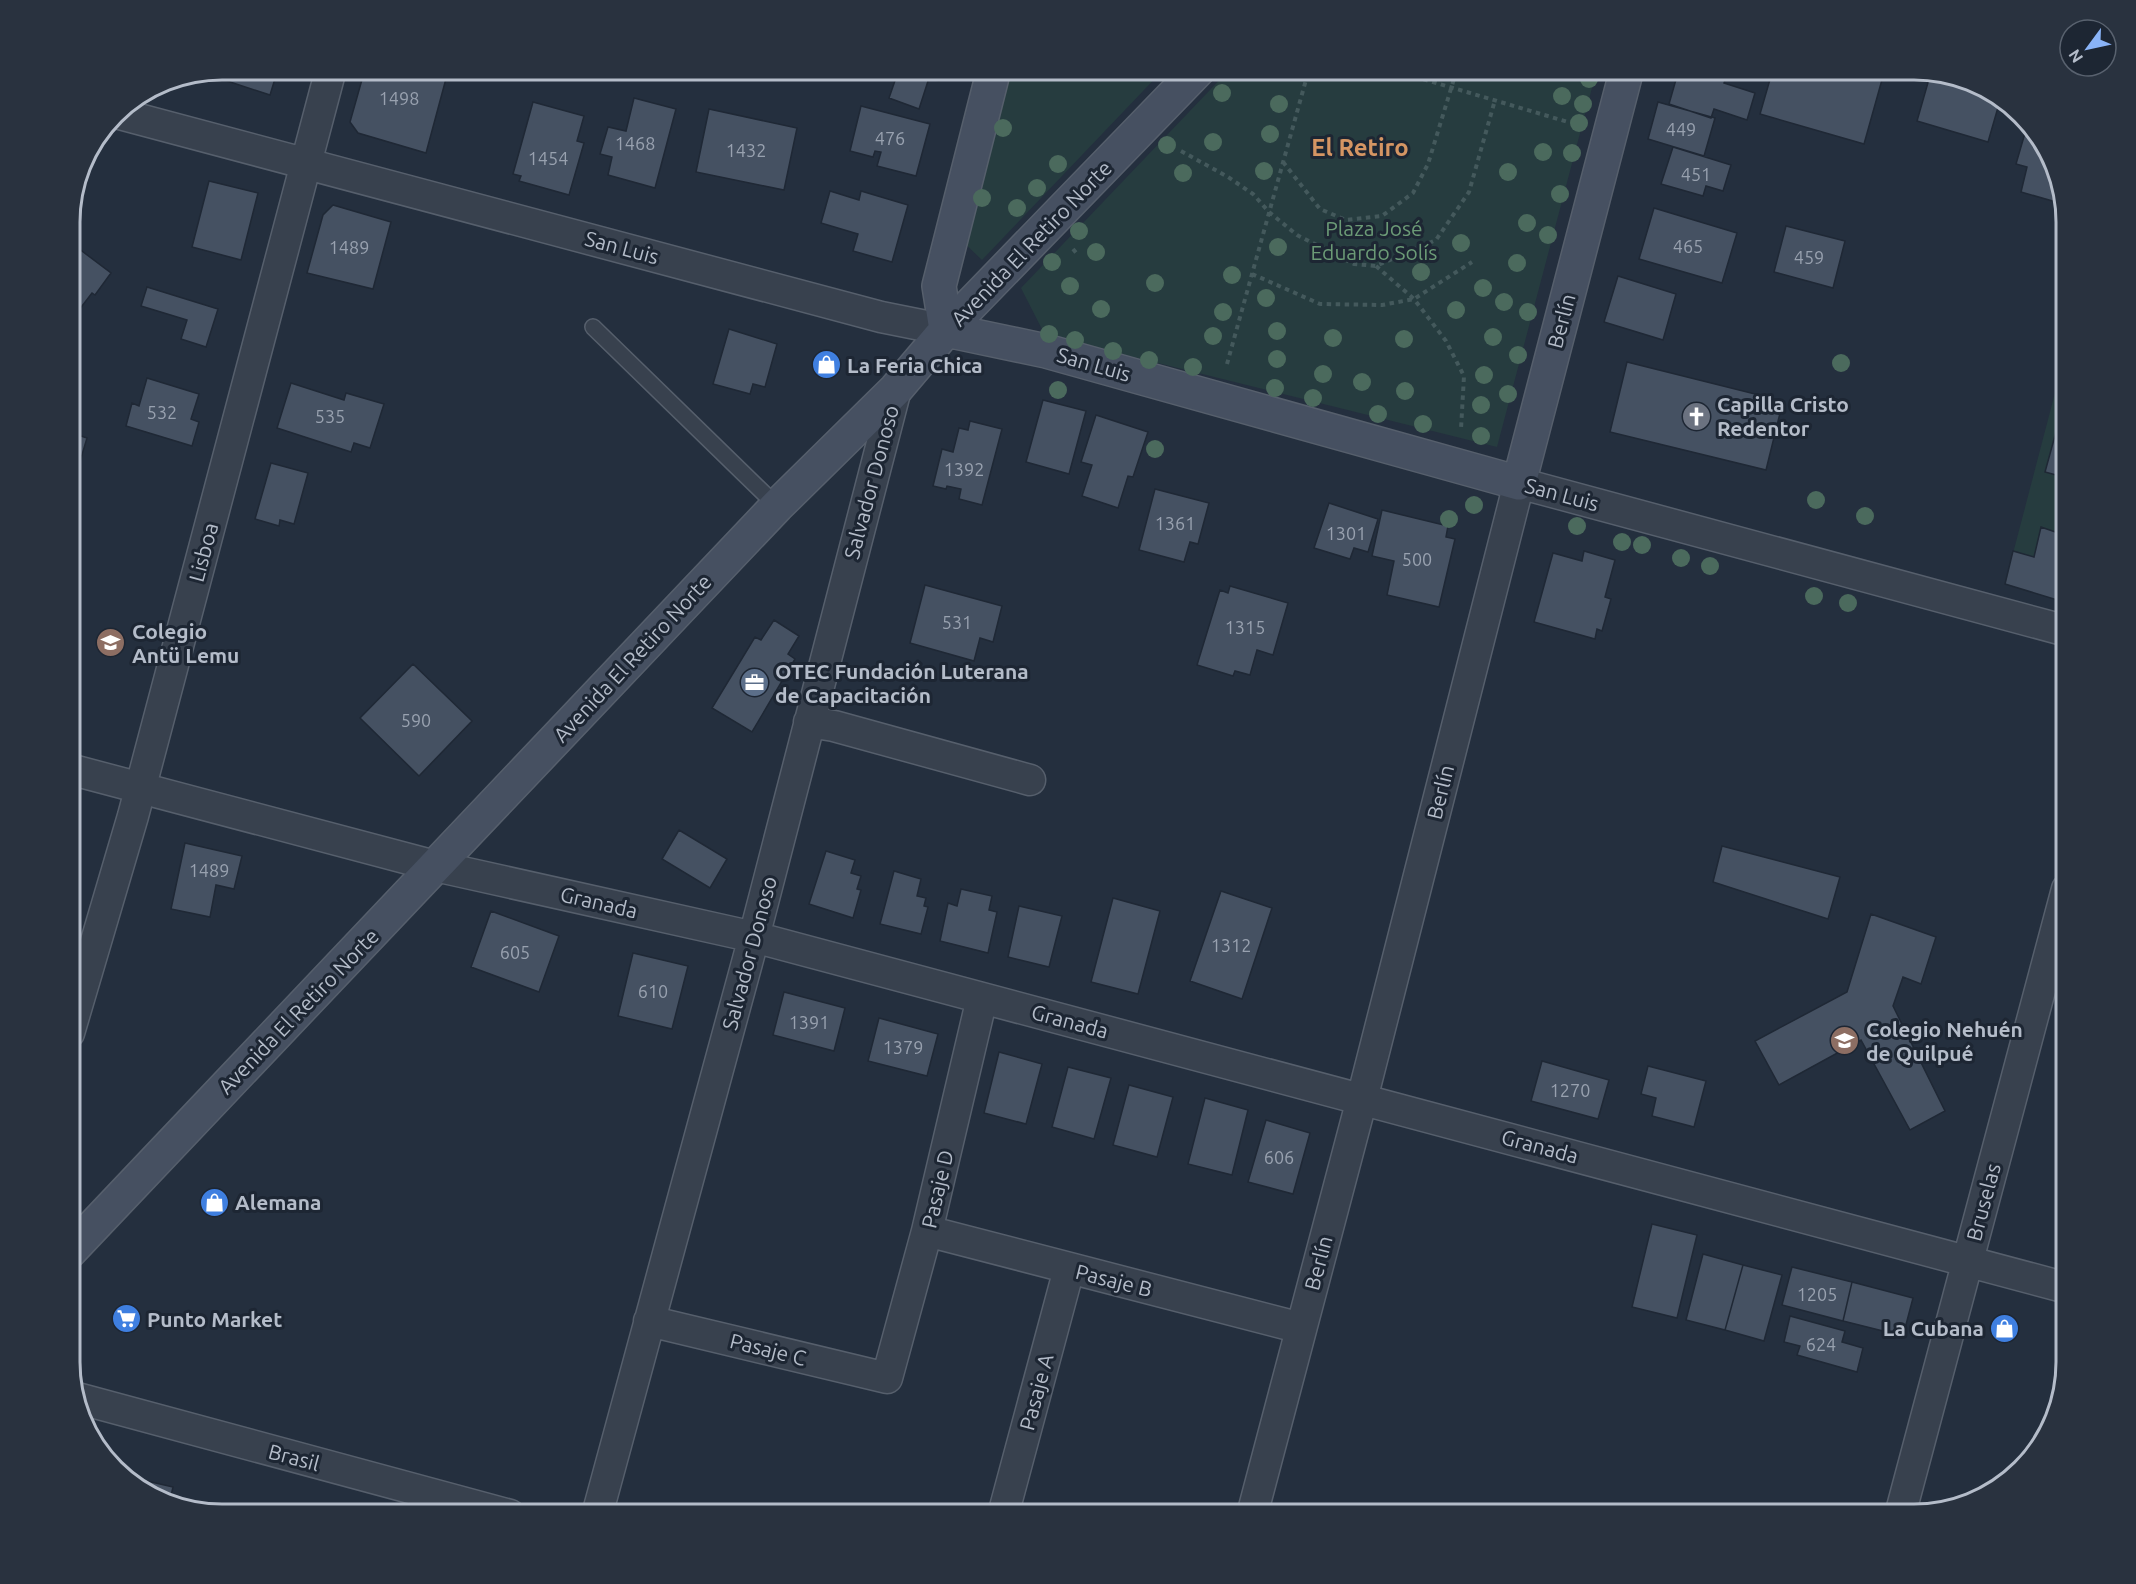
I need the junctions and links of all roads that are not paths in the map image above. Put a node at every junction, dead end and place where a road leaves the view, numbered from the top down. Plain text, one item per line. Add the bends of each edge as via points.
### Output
1 (328, 80) edge
2 (990, 80) edge
3 (1188, 80) edge
4 (1624, 80) edge
5 (127, 116) edge
6 (306, 162) junction
7 (593, 327) dead end
8 (946, 330) junction
9 (896, 389) junction
10 (1519, 483) junction
11 (777, 506) junction
12 (2056, 628) edge
13 (809, 722) junction
14 (80, 772) edge
15 (1030, 780) dead end
16 (140, 788) junction
17 (435, 866) junction
18 (2056, 931) edge
19 (754, 937) junction
20 (80, 995) edge
21 (982, 998) junction
22 (1362, 1099) junction
23 (927, 1231) junction
24 (80, 1240) edge
25 (1967, 1260) junction
26 (1069, 1269) junction
27 (2056, 1285) edge
28 (649, 1321) junction
29 (1301, 1328) junction
30 (887, 1378) joint
31 (84, 1400) edge
32 (469, 1504) edge
33 (600, 1504) edge
34 (1006, 1504) edge
35 (1254, 1504) edge
36 (1903, 1504) edge

1 - 6 street, Lisboa
2 - 8 street via 939,286
3 - 8 street, Avenida El Retiro Norte
4 - 10 street, Berlín
5 - 6 street, San Luis
6 - 8 street, San Luis via 881,317
6 - 16 street, Lisboa
7 - 11 lane
8 - 9 street, Avenida El Retiro Norte
8 - 10 street, San Luis via 1046,351
9 - 11 street, Avenida El Retiro Norte
9 - 13 street, Salvador Donoso
10 - 12 street, San Luis
10 - 22 street, Berlín
11 - 17 street, Avenida El Retiro Norte
13 - 15 street
13 - 19 street, Salvador Donoso
14 - 16 street, Granada
16 - 17 street, Granada
16 - 20 street, Lisboa
17 - 19 street, Granada
17 - 24 street, Avenida El Retiro Norte
18 - 25 street, Bruselas
19 - 21 street, Granada
19 - 28 street, Salvador Donoso
21 - 22 street, Granada
21 - 23 street, Pasaje D
22 - 25 street, Granada
22 - 29 street, Berlín
23 - 26 street, Pasaje B
23 - 30 street, Pasaje D
25 - 27 street, Granada
25 - 36 street, Bruselas
26 - 29 street, Pasaje B
26 - 34 street, Pasaje A
28 - 30 street, Pasaje C
28 - 33 street, Salvador Donoso
29 - 35 street, Berlín
31 - 32 street, Brasil

